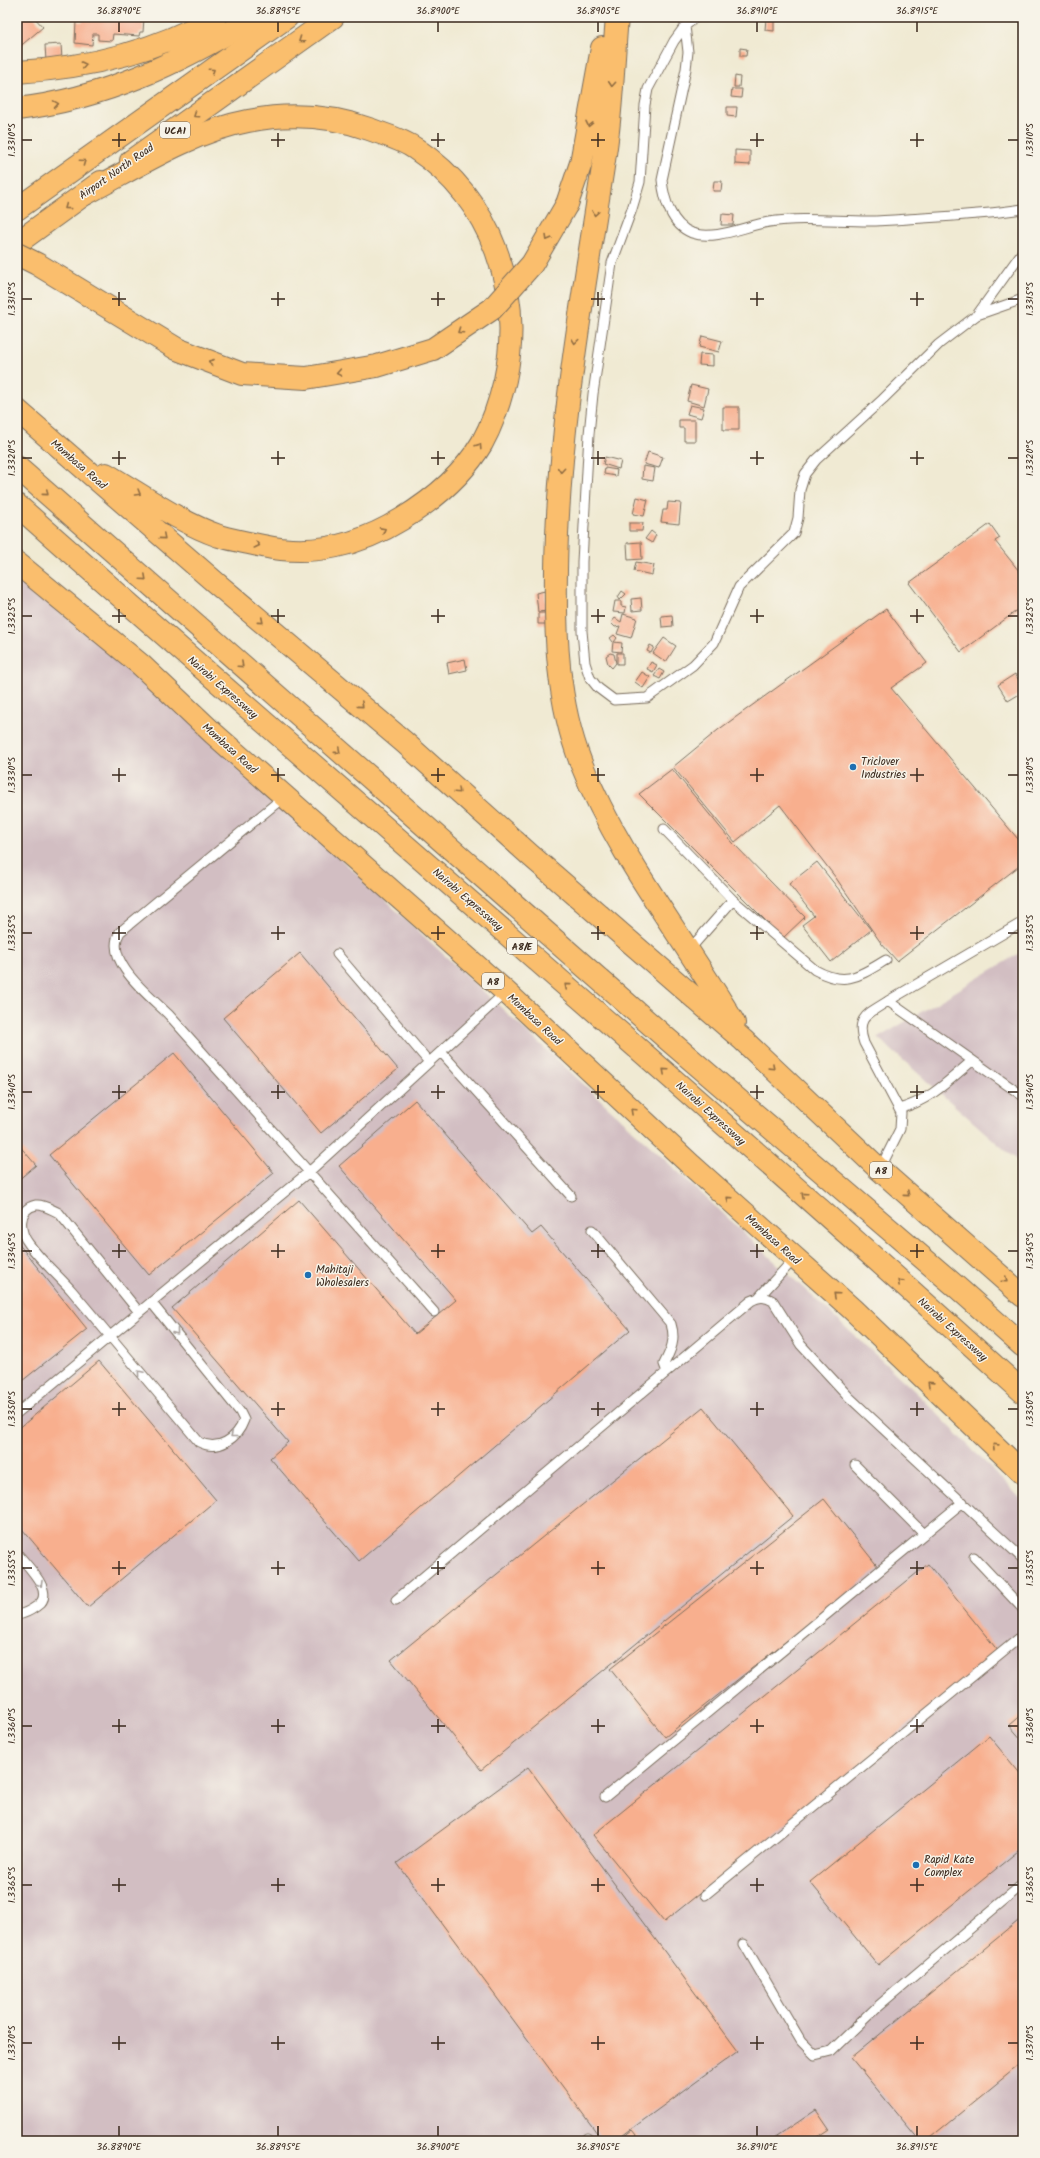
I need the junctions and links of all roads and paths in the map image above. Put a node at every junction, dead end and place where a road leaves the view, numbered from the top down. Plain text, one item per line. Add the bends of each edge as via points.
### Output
1 (215, 17) edge
2 (255, 17) edge
3 (287, 17) edge
4 (333, 17) edge
5 (609, 17) edge
6 (617, 17) edge
7 (696, 17) edge
8 (685, 26) junction
9 (17, 72) edge
10 (17, 109) edge
11 (85, 194) junction
12 (17, 209) edge
13 (1023, 209) edge
14 (17, 243) edge
15 (1023, 251) edge
16 (17, 254) edge
17 (1023, 299) edge
18 (976, 315) junction
19 (17, 410) edge
20 (57, 444) junction
21 (17, 467) edge
22 (17, 505) edge
23 (17, 562) edge
24 (285, 796) junction
25 (664, 829) dead end
26 (733, 900) junction
27 (1023, 922) edge
28 (689, 950) junction
29 (337, 954) dead end
30 (886, 960) dead end
31 (506, 992) junction
32 (888, 1001) junction
33 (744, 1040) junction
34 (441, 1052) junction
35 (972, 1060) junction
36 (429, 1062) junction
37 (1023, 1096) edge
38 (899, 1109) junction
39 (880, 1169) junction
40 (310, 1171) junction
41 (571, 1196) dead end
42 (592, 1230) dead end
43 (795, 1258) junction
44 (1023, 1296) edge
45 (759, 1297) junction
46 (151, 1302) junction
47 (139, 1312) junction
48 (434, 1312) dead end
49 (110, 1336) junction
50 (1023, 1346) edge
51 (667, 1372) junction
52 (1023, 1392) edge
53 (17, 1412) edge
54 (855, 1465) dead end
55 (1023, 1473) edge
56 (963, 1502) junction
57 (924, 1534) junction
58 (17, 1553) edge
59 (974, 1557) dead end
60 (1023, 1558) edge
61 (396, 1600) dead end
62 (1023, 1610) edge
63 (17, 1615) edge
64 (1023, 1635) edge
65 (605, 1797) dead end
66 (1023, 1884) edge
67 (705, 1895) dead end
68 (744, 1944) dead end

9 -> 1 main road via 106,60 177,36
10 -> 2 main road via 61,103 130,82 159,70
12 -> 3 main road, UCA1
4 -> 11 main road, Airport North Road / UCA1
5 -> 16 main road, bridge via 581,163 567,204 532,264 492,309 433,349 377,366 306,378 242,374 177,349
6 -> 28 main road via 606,151 564,427 557,519 557,657 564,712 580,762 598,802 636,873
7 - 8 lane
8 - 13 lane via 688,52 686,69 662,180 669,211 678,223 690,232 700,235 720,233 782,220 872,221
8 - 18 lane via 664,56 648,89 640,182 612,263 593,394 588,441 582,595 586,663 590,678 598,688 614,700 647,698 693,665 714,643 739,587 794,533 800,490 805,474 812,465 939,344
11 -> 14 main road, Airport North Road / UCA1
20 -> 11 main road via 186,520 219,536 265,547 325,550 370,538 417,510 453,481 482,443 492,421 500,402 510,355 508,297 504,275 499,254 484,222 455,183 432,160 395,138 346,121 319,116 248,120 215,129 186,142
15 - 18 lane
17 - 18 lane
19 - 20 main road, Mombasa Road / A8
20 -> 33 main road, Mombasa Road / A8 via 398,737
21 -> 50 main road, A8/E via 666,1038
52 -> 22 main road, Nairobi Expressway / A8/E via 636,1046
23 - 24 main road, Mombasa Road / A8 via 141,665
24 - 31 main road, Mombasa Road / A8
24 - 40 lane via 120,932 116,939 115,951 127,973 169,1015
25 - 26 lane
26 - 28 lane
26 - 30 lane via 815,970 826,976 837,979 858,976
27 - 32 lane
28 - 33 main road
29 - 36 lane
31 - 34 lane
43 -> 31 main road, Mombasa Road / A8 via 691,1165
32 - 35 lane
32 - 38 lane via 866,1015 860,1031
33 -> 39 main road, Mombasa Road / A8
34 - 36 lane
34 - 41 lane
35 - 37 lane
35 - 38 lane via 930,1097
36 - 40 lane
38 - 39 lane via 902,1119 900,1129
39 -> 44 main road, Mombasa Road / A8
40 - 46 lane
40 - 48 lane
42 - 51 lane via 671,1324 674,1341 664,1364
43 - 45 lane
55 -> 43 main road, Mombasa Road / A8 via 852,1309
45 - 51 lane via 750,1301
45 - 56 lane via 772,1301 801,1345 850,1397
46 - 47 lane
46 -> 49 lane via 244,1420 238,1431 220,1446 213,1447 199,1442
47 - 49 lane
47 - 49 lane via 59,1213 45,1206 36,1205 27,1210 20,1221 21,1230 29,1244
49 - 53 lane
51 - 61 lane
54 - 57 lane
56 - 57 lane
56 - 60 lane
57 - 65 lane
58 -> 63 lane via 42,1586 45,1595 41,1603 25,1614
59 - 62 lane
64 - 67 lane
66 - 68 lane via 877,2007 831,2051 815,2056 801,2041

